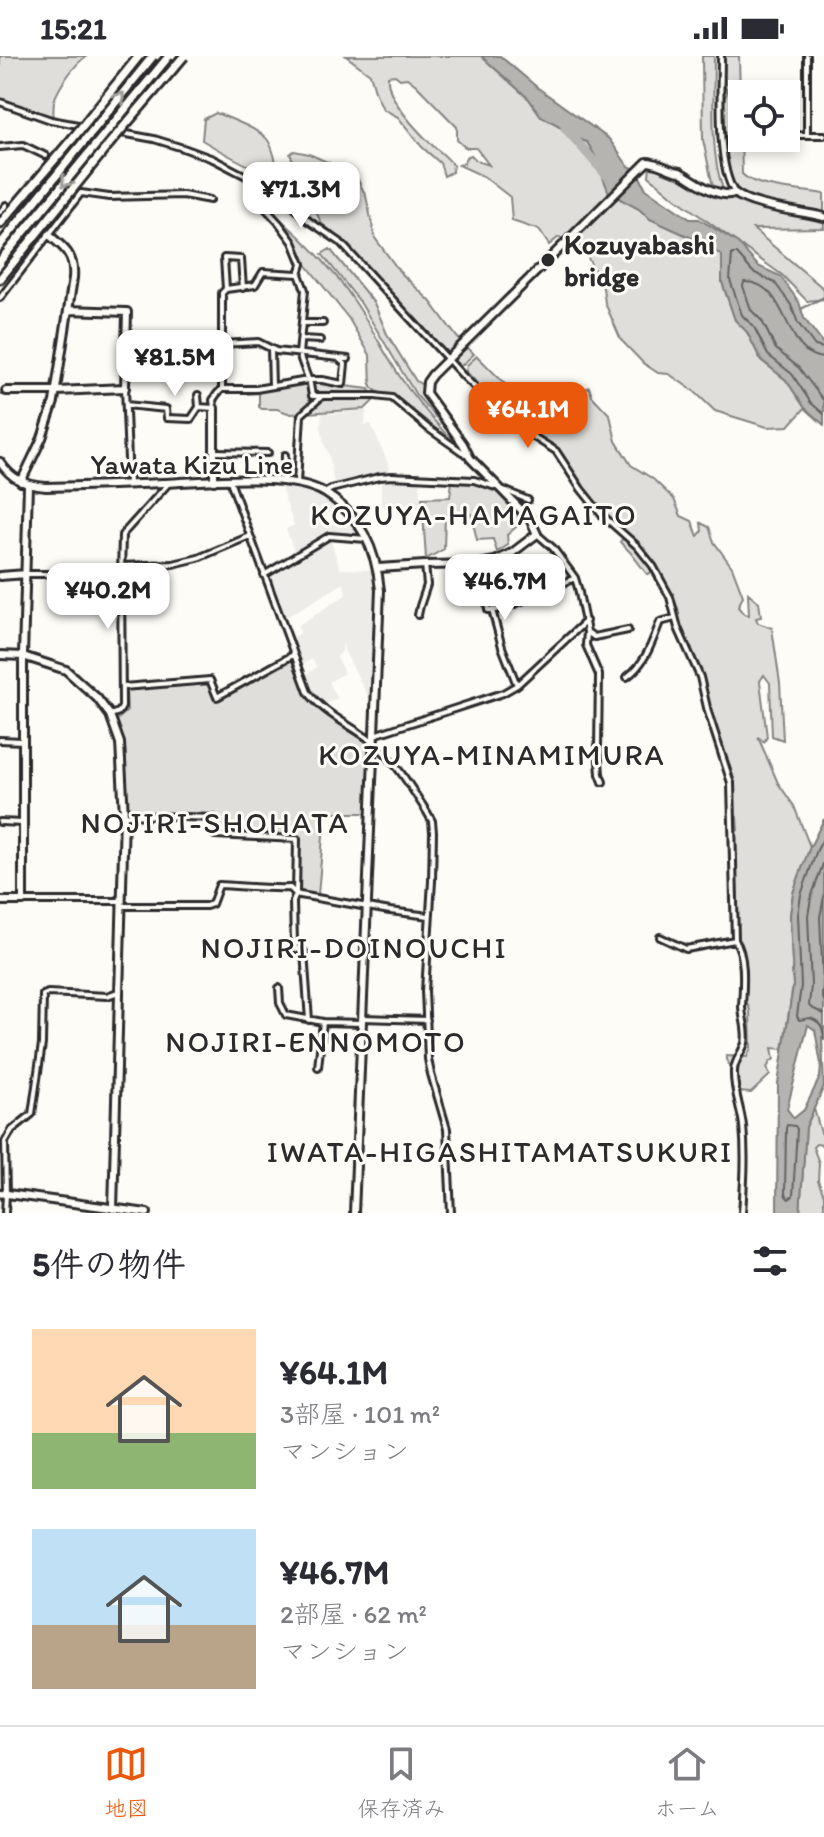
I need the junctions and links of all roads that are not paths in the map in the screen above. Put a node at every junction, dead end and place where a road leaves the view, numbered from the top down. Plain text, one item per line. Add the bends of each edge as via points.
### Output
1 (139, 56) edge
2 (153, 56) edge
3 (169, 56) edge
4 (184, 56) edge
5 (721, 56) edge
6 (807, 56) edge
7 (0, 102) edge
8 (800, 135) edge
9 (807, 135) junction
10 (824, 135) edge
11 (0, 147) edge
12 (46, 156) dead end
13 (735, 193) junction
14 (210, 200) dead end
15 (258, 200) dead end
16 (6, 205) dead end
17 (0, 212) edge
18 (824, 217) edge
19 (0, 224) edge
20 (49, 235) junction
21 (0, 243) edge
22 (0, 264) edge
23 (299, 274) junction
24 (0, 279) edge
25 (243, 288) junction
26 (226, 289) junction
27 (0, 298) edge
28 (68, 310) junction
29 (302, 323) junction
30 (323, 323) dead end
31 (301, 339) junction
32 (320, 340) dead end
33 (222, 344) junction
34 (271, 349) junction
35 (299, 354) junction
36 (338, 358) junction
37 (348, 359) dead end
38 (449, 359) junction
39 (222, 362) junction
40 (167, 371) dead end
41 (308, 380) junction
42 (272, 386) junction
43 (125, 388) junction
44 (222, 389) junction
45 (3, 391) edge
46 (57, 391) junction
47 (198, 395) dead end
48 (321, 397) junction
49 (126, 405) junction
50 (199, 407) junction
51 (214, 408) junction
52 (214, 452) junction
53 (268, 453) dead end
54 (285, 455) dead end
55 (470, 458) junction
56 (0, 462) edge
57 (214, 481) junction
58 (230, 481) junction
59 (284, 481) junction
60 (170, 483) junction
61 (297, 483) junction
62 (24, 484) junction
63 (129, 484) junction
64 (499, 488) junction
65 (324, 493) junction
66 (528, 500) dead end
67 (537, 534) junction
68 (250, 536) junction
69 (369, 539) junction
70 (479, 564) junction
71 (425, 565) junction
72 (121, 566) junction
73 (378, 568) junction
74 (26, 574) junction
75 (121, 574) junction
76 (264, 575) junction
77 (0, 576) edge
78 (575, 578) junction
79 (492, 610) junction
80 (418, 615) dead end
81 (676, 618) junction
82 (586, 621) junction
83 (628, 630) dead end
84 (587, 632) junction
85 (294, 654) junction
86 (0, 655) edge
87 (23, 656) junction
88 (627, 677) dead end
89 (517, 685) junction
90 (123, 687) junction
91 (110, 715) junction
92 (374, 739) junction
93 (0, 740) edge
94 (23, 741) junction
95 (603, 782) dead end
96 (124, 815) junction
97 (0, 822) edge
98 (23, 823) junction
99 (296, 894) junction
100 (0, 901) edge
101 (23, 901) junction
102 (121, 904) junction
103 (366, 907) junction
104 (429, 916) junction
105 (660, 937) dead end
106 (735, 940) junction
107 (279, 988) dead end
108 (118, 991) junction
109 (309, 1020) junction
110 (427, 1020) junction
111 (362, 1021) junction
112 (323, 1022) junction
113 (318, 1067) dead end
114 (2, 1140) edge
115 (3, 1193) edge
116 (113, 1209) junction
117 (5, 1213) edge
118 (147, 1213) edge
119 (354, 1213) edge
120 (451, 1213) edge
121 (742, 1213) edge

1 - 19 highway, bridge
21 -> 2 highway, bridge
3 -> 22 highway, bridge
4 - 24 highway, bridge
5 - 13 street via 724,168
6 - 9 street
7 - 38 street via 51,120 183,148 279,193 340,242
8 - 9 street
9 - 10 street
11 - 12 street via 23,145
13 - 18 main road via 752,202
13 - 38 main road via 720,194 680,172 647,162
14 - 20 street via 81,193
15 - 23 street via 293,242 302,264
16 - 17 street
20 - 27 street
20 - 28 main road via 73,262
23 - 25 street via 263,272 255,285
23 - 29 street via 305,290
25 - 26 street
25 - 26 street via 241,259 224,258
26 - 33 street
28 - 43 main road via 127,312
28 - 46 main road
29 - 30 street
29 - 31 street
31 - 32 street
31 - 35 street
33 - 34 street via 258,342
33 - 39 street
34 - 35 street
34 - 42 street
35 - 36 street
35 - 41 street
36 - 37 street
36 - 41 street via 345,364 343,384
38 - 55 main road via 427,382 426,393
38 - 81 street via 513,424 556,451 601,514 653,566
39 - 40 street via 168,360
39 - 44 street
41 - 42 street
41 - 48 street via 312,396
42 - 44 street
43 - 46 main road
43 - 49 street
44 - 51 street via 213,400
45 - 46 main road
46 - 62 main road
47 - 50 street
48 - 55 street via 392,398
48 - 61 street via 301,415
49 - 50 street via 166,409 167,418 191,419
49 - 63 street
50 - 51 street
51 - 52 main road
52 - 53 street
52 - 57 main road
54 - 59 street
55 - 64 main road
56 - 62 main road
57 - 58 main road, Yawata Kizu Line
57 - 60 main road, Yawata Kizu Line
58 - 59 main road, Yawata Kizu Line
58 - 68 street
59 - 61 main road, Yawata Kizu Line
60 - 63 main road, Yawata Kizu Line
60 - 72 street via 122,535
61 - 65 main road, Yawata Kizu Line
62 - 63 main road, Yawata Kizu Line
62 - 74 main road
64 - 65 street via 474,480 392,476
64 - 66 street
64 - 67 main road via 530,519
65 - 69 main road, Yawata Kizu Line
67 - 70 main road via 512,553
67 - 78 street
68 - 72 street via 173,564
68 - 76 street
69 - 73 main road, Yawata Kizu Line
69 - 76 street via 329,536
70 - 71 main road
70 - 79 street
71 - 73 main road
71 - 80 street via 427,585
72 - 75 street
73 - 92 main road, Yawata Kizu Line
74 - 75 street
74 - 77 main road
74 - 87 main road
75 - 90 street
76 - 85 street
78 - 79 street
78 - 82 street
79 - 89 street
81 - 88 street via 660,622 651,646
81 - 106 street via 700,677 731,783
82 - 84 street
82 - 89 street
83 - 84 street via 594,637
84 - 95 street via 586,645 599,675
85 - 90 street via 217,697 210,680
85 - 92 street via 316,702
86 - 87 main road
87 - 91 main road via 66,670
87 - 94 main road
89 - 92 street
90 - 91 street via 122,707
91 - 96 main road via 120,743
92 - 103 main road, Yawata Kizu Line
92 - 104 street via 432,821
93 - 94 street
94 - 98 main road
96 - 99 street via 214,818 215,835 297,839
96 - 102 main road
97 - 98 street
98 - 101 main road
99 - 102 street via 290,888 219,885 212,904 206,906
99 - 103 street
99 - 109 street via 294,943 304,952
100 - 101 main road
101 - 102 street
102 - 108 main road
103 - 104 street
103 - 111 main road, Yawata Kizu Line
104 - 110 street
105 - 106 street via 686,949
106 - 121 street via 740,947 746,1035 734,1066 743,1123
107 - 109 street via 286,1015
108 - 114 street via 107,996 43,995 32,1114
108 - 116 main road
109 - 112 street
110 - 111 street
110 - 120 street via 431,1074 447,1129
111 - 112 street
111 - 119 main road, Yawata Kizu Line
112 - 113 street
114 - 115 street
115 - 116 main road
115 - 117 street
116 - 118 main road

